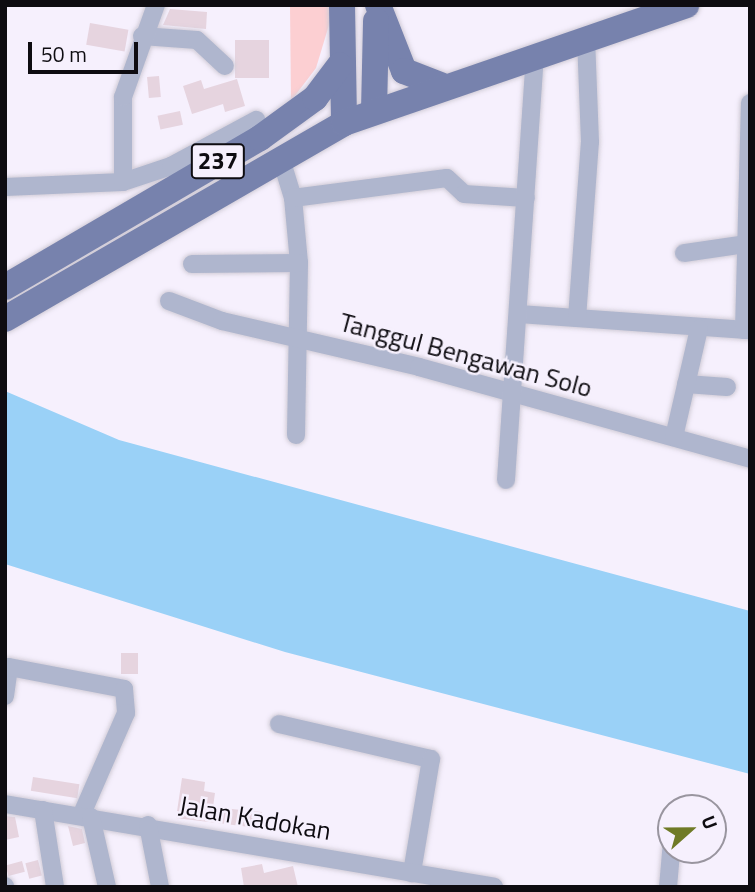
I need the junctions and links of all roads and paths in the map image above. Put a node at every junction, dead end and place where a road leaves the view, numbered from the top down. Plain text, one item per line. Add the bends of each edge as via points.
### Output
1 (156, 5) edge
2 (342, 5) edge
3 (377, 5) edge
4 (686, 5) edge
5 (142, 36) junction
6 (586, 39) junction
7 (535, 55) junction
8 (340, 65) junction
9 (225, 66) dead end
10 (441, 85) junction
11 (750, 103) edge
12 (374, 111) junction
13 (257, 120) dead end
14 (344, 123) junction
15 (281, 159) junction
16 (123, 182) junction
17 (5, 187) edge
18 (293, 198) junction
19 (526, 198) junction
20 (746, 244) junction
21 (684, 253) dead end
22 (299, 263) junction
23 (192, 264) dead end
24 (5, 287) edge
25 (169, 301) dead end
26 (519, 314) junction
27 (578, 318) junction
28 (5, 319) edge
29 (699, 329) junction
30 (747, 330) edge
31 (297, 338) junction
32 (686, 384) junction
33 (727, 387) dead end
34 (514, 397) junction
35 (296, 435) dead end
36 (674, 437) junction
37 (750, 459) edge
38 (506, 480) dead end
39 (7, 666) edge
40 (5, 696) edge
41 (279, 724) dead end
42 (5, 804) edge
43 (43, 810) junction
44 (86, 817) junction
45 (148, 825) junction
46 (669, 864) edge
47 (412, 873) junction
48 (55, 887) edge
49 (107, 887) edge
50 (160, 887) edge
51 (494, 887) edge
52 (667, 887) edge

1 - 5 street
2 - 8 main road
3 - 10 main road via 404,71
3 - 12 main road
4 - 6 main road
5 - 9 street via 197,40
5 - 16 street via 123,97
6 - 7 main road
6 - 27 street via 590,142
7 - 10 main road
7 - 19 street
8 - 14 main road
8 - 24 main road, 237 via 316,98 260,138
10 - 12 main road
11 - 20 street
12 - 14 main road
13 - 16 street via 171,166
14 - 15 main road, 237
15 - 18 street
15 - 28 main road, 237
16 - 17 street
18 - 19 street via 447,178 464,194
18 - 22 street
19 - 26 street
20 - 21 street
20 - 30 street
22 - 23 street
22 - 31 street
25 - 31 street, Tanggul Bengawan Solo
26 - 27 street
26 - 34 street
27 - 29 street
29 - 30 street
29 - 32 street
31 - 34 street, Tanggul Bengawan Solo
31 - 35 street
32 - 33 street
32 - 36 street
34 - 36 street, Tanggul Bengawan Solo
34 - 38 street
36 - 37 street, Tanggul Bengawan Solo
39 - 40 street
39 - 44 street via 124,689 126,713
41 - 47 street via 431,759
42 - 43 street, Jalan Kadokan
43 - 44 street, Jalan Kadokan
43 - 48 street
44 - 45 street, Jalan Kadokan
44 - 49 street
45 - 47 street, Jalan Kadokan
45 - 50 street
46 - 52 street
47 - 51 street, Jalan Kadokan

